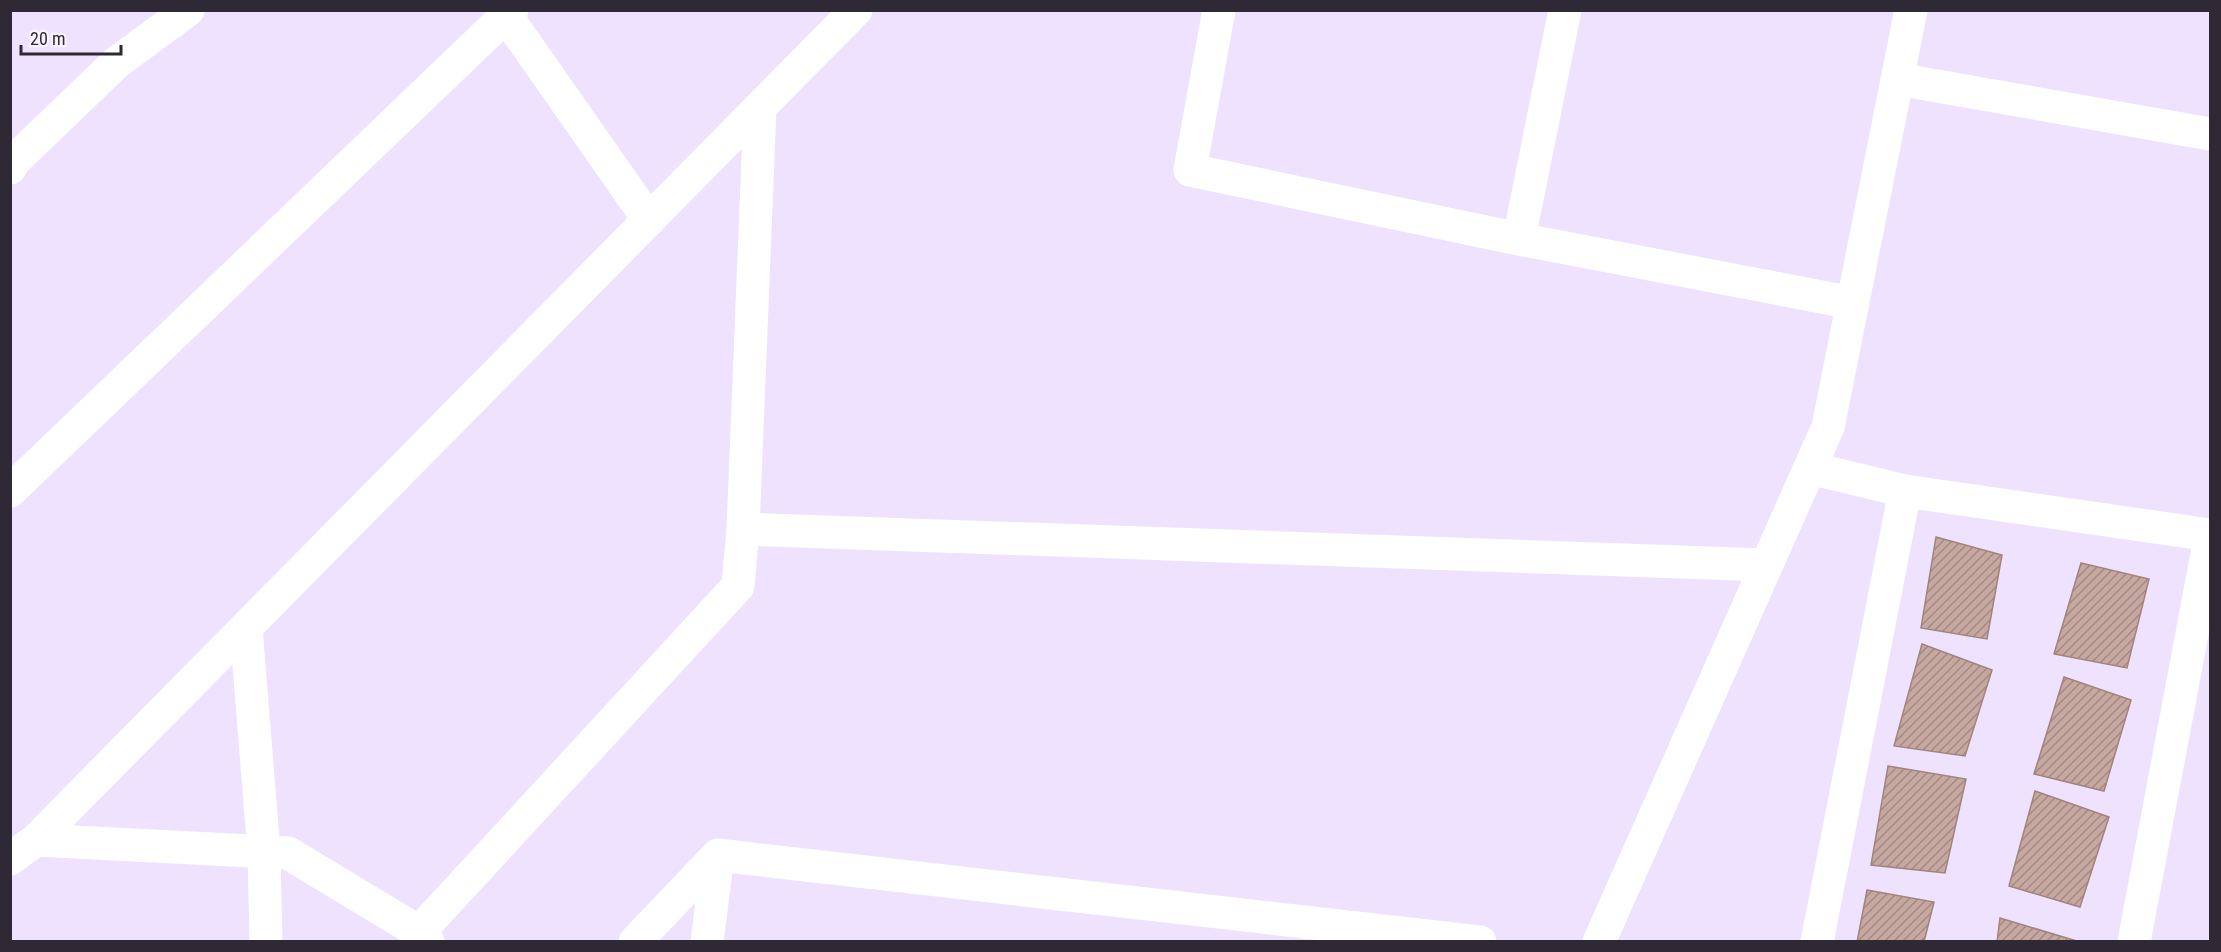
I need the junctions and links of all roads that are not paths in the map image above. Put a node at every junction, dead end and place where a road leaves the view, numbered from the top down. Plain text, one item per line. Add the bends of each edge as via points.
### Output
1 (188, 10) edge
2 (856, 10) edge
3 (1219, 10) edge
4 (1565, 10) edge
5 (1911, 10) edge
6 (506, 12) edge
7 (151, 23) edge
8 (1897, 79) junction
9 (760, 108) junction
10 (2211, 134) edge
11 (10, 168) edge
12 (649, 220) junction
13 (1519, 239) junction
14 (1853, 303) junction
15 (1810, 468) junction
16 (1905, 490) junction
17 (10, 491) edge
18 (743, 529) junction
19 (2211, 536) edge
20 (1766, 565) junction
21 (246, 628) junction
22 (23, 850) edge
23 (264, 852) junction
24 (718, 855) junction
25 (423, 937) edge
26 (266, 942) edge
27 (635, 942) edge
28 (707, 942) edge
29 (1480, 942) edge
30 (1599, 942) edge
31 (1817, 942) edge
32 (2134, 942) edge

1 - 7 street
2 - 9 street
3 - 13 street via 1190,170
4 - 13 street
5 - 8 street
6 - 12 street
6 - 17 street
7 - 11 street
8 - 10 street
8 - 14 street
9 - 12 street
9 - 18 street
12 - 21 street
13 - 14 street
14 - 15 street via 1828,427
15 - 16 street
15 - 20 street
16 - 19 street
16 - 31 street
18 - 20 street
18 - 25 street via 738,586
19 - 32 street
20 - 30 street
21 - 22 street
21 - 23 street
22 - 23 street
23 - 25 street via 288,853
23 - 26 street
24 - 27 street
24 - 28 street
24 - 29 street

